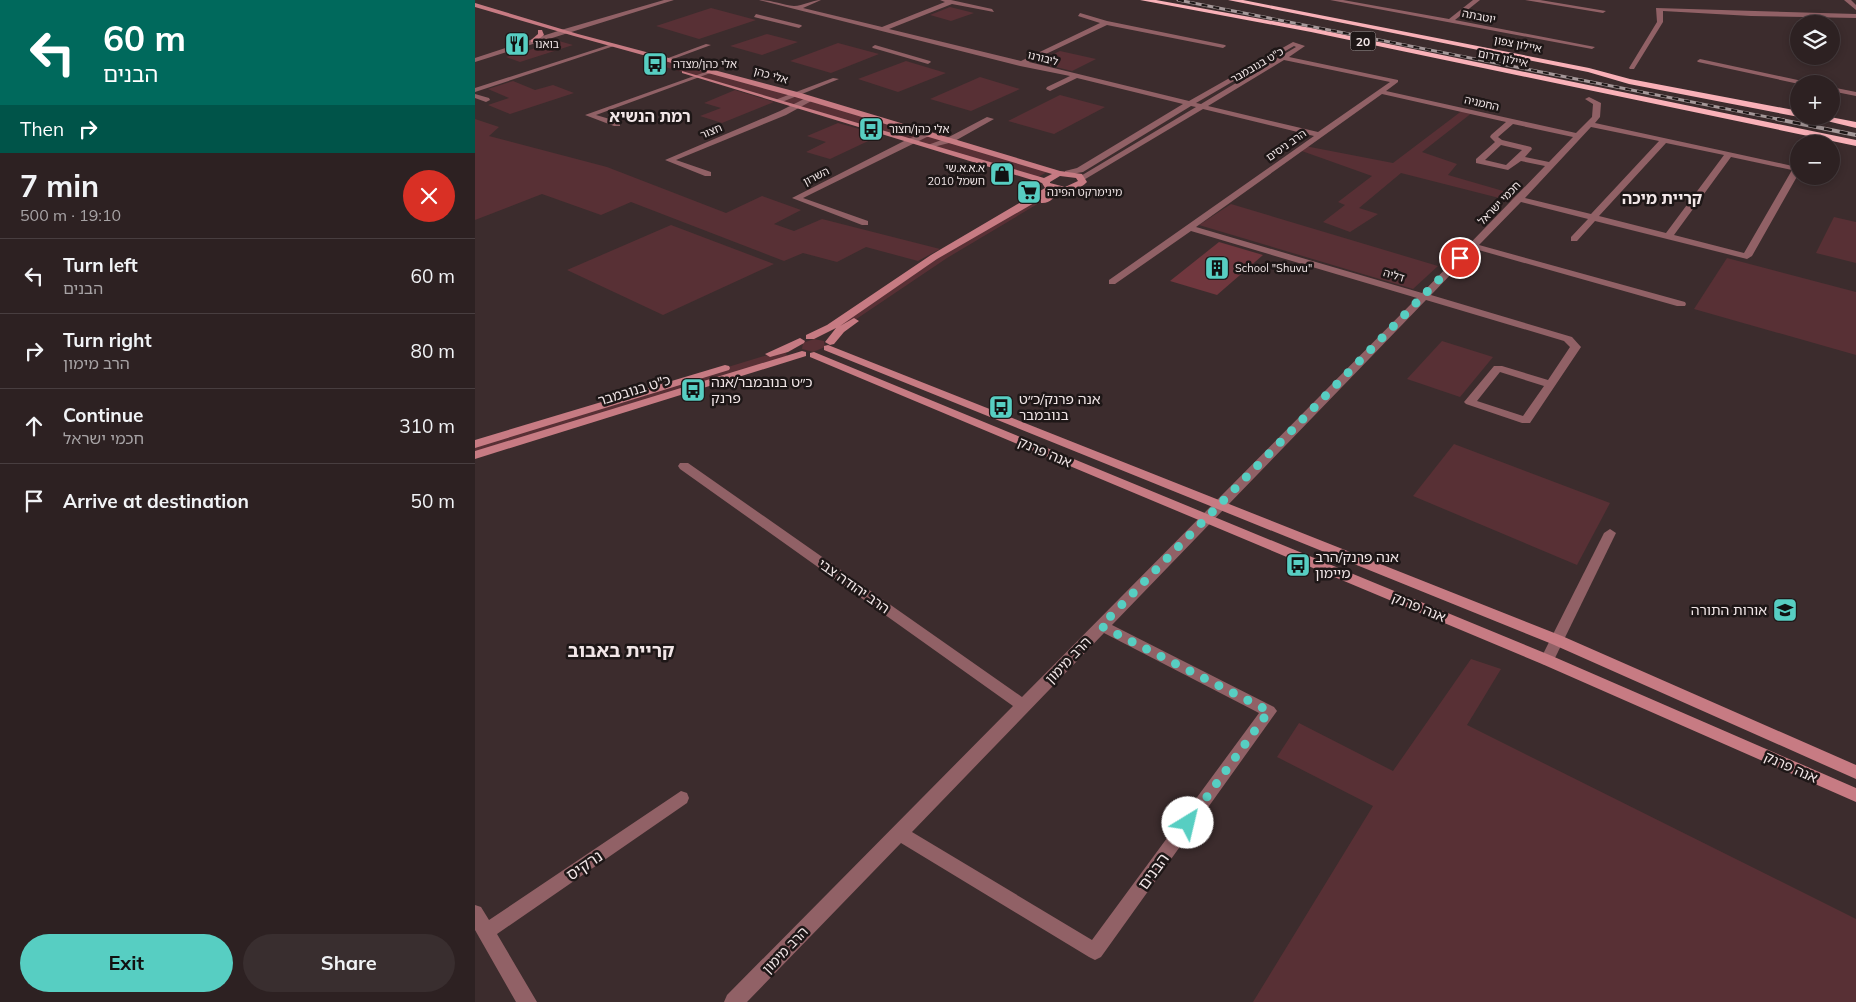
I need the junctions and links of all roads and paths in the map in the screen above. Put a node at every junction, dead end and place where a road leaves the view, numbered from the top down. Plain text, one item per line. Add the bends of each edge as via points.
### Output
1 (671, 0) edge
2 (762, 0) edge
3 (818, 0) edge
4 (940, 0) edge
5 (1145, 0) edge
6 (1232, 0) edge
7 (1333, 0) edge
8 (1477, 0) edge
9 (1529, 0) edge
10 (1657, 0) edge
11 (1847, 0) edge
12 (951, 2) junction
13 (475, 5) edge
14 (1390, 5) dead end
15 (797, 8) junction
16 (1856, 8) edge
17 (806, 10) junction
18 (1383, 10) junction
19 (1660, 10) junction
20 (992, 11) dead end
21 (1603, 11) dead end
22 (475, 12) edge
23 (1080, 15) dead end
24 (756, 16) dead end
25 (1856, 16) edge
26 (777, 21) junction
27 (1450, 21) junction
28 (1107, 23) junction
29 (799, 26) dead end
30 (883, 29) junction
31 (540, 32) junction
32 (565, 32) junction
33 (553, 36) junction
34 (533, 41) junction
35 (930, 42) junction
36 (614, 45) junction
37 (708, 45) dead end
38 (1223, 46) dead end
39 (875, 47) dead end
40 (1592, 47) dead end
41 (601, 49) junction
42 (495, 54) junction
43 (901, 54) junction
44 (1284, 58) junction
45 (666, 59) junction
46 (475, 60) edge
47 (1700, 61) dead end
48 (928, 62) dead end
49 (655, 64) junction
50 (1020, 64) junction
51 (1632, 68) dead end
52 (1589, 70) junction
53 (713, 71) junction
54 (698, 76) junction
55 (1073, 77) junction
56 (835, 79) dead end
57 (1790, 80) edge
58 (1050, 89) dead end
59 (475, 90) edge
60 (1840, 91) edge
61 (1381, 92) junction
62 (1856, 94) edge
63 (798, 95) junction
64 (475, 96) edge
65 (1589, 98) dead end
66 (486, 100) dead end
67 (815, 100) junction
68 (783, 101) junction
69 (1187, 105) junction
70 (799, 106) junction
71 (1200, 108) junction
72 (1790, 108) edge
73 (1790, 112) edge
74 (1840, 117) edge
75 (990, 119) dead end
76 (1856, 120) edge
77 (1512, 121) junction
78 (1840, 123) edge
79 (617, 124) dead end
80 (1590, 124) junction
81 (1856, 126) edge
82 (919, 131) junction
83 (929, 134) junction
84 (1320, 136) junction
85 (1577, 136) junction
86 (950, 140) junction
87 (1664, 140) junction
88 (911, 141) junction
89 (1499, 142) junction
90 (1856, 144) edge
91 (929, 146) junction
92 (941, 150) junction
93 (1729, 154) junction
94 (1519, 158) junction
95 (1550, 166) junction
96 (1063, 173) junction
97 (708, 174) dead end
98 (1082, 179) junction
99 (1048, 184) junction
100 (1062, 189) junction
101 (1519, 199) junction
102 (1594, 217) junction
103 (865, 223) dead end
104 (1187, 228) junction
105 (1669, 236) junction
106 (1573, 239) dead end
107 (1473, 246) junction
108 (1111, 282) dead end
109 (1422, 296) junction
110 (1681, 304) dead end
111 (805, 339) junction
112 (829, 345) junction
113 (808, 354) junction
114 (1551, 385) junction
115 (475, 444) edge
116 (475, 455) edge
117 (684, 466) dead end
118 (1219, 504) junction
119 (1205, 519) junction
120 (1610, 533) dead end
121 (1101, 626) junction
122 (1557, 640) junction
123 (1547, 660) junction
124 (1023, 705) junction
125 (1856, 772) edge
126 (1856, 795) edge
127 (681, 798) dead end
128 (899, 833) junction
129 (475, 913) edge
130 (486, 932) junction
131 (527, 1002) edge
132 (734, 1002) edge

1 - 32 street
2 - 15 street, ליבורנו
3 - 15 street
4 - 12 street
5 - 90 highway, איילון דרום / 20 via 1311,30
6 - 52 highway, איילון צפון / 20
7 - 18 street, יוטבתה
8 - 27 street
9 - 21 street
10 - 19 street
11 - 16 street
12 - 20 street
12 - 30 street
13 - 32 street, אלי כהן
14 - 18 street
15 - 17 street, ליבורנו
17 - 26 street
17 - 30 street, ליבורנו
18 - 27 street, יוטבתה
19 - 25 street
19 - 51 street via 1660,22
22 - 31 street, אלי כהן
23 - 28 street
24 - 26 street
26 - 29 street
27 - 40 street, יוטבתה
28 - 38 street
28 - 50 street
30 - 35 street, ליבורנו
31 - 33 street, אלי כהן
31 - 34 street via 541,36
32 - 33 street
32 - 36 street, אלי כהן
33 - 34 street
33 - 41 street, אלי כהן
33 - 42 street
34 - 42 street
35 - 43 street
35 - 50 street, ליבורנו
36 - 41 street
36 - 45 street, אלי כהן
37 - 45 street
39 - 43 street
41 - 49 street, אלי כהן
41 - 59 street
42 - 46 street
43 - 48 street
44 - 61 street, הרב ניסים via 1396,81
44 - 69 street, כ"ט בנובמבר via 1302,46 1293,44
44 - 71 street, כ"ט בנובמבר
45 - 49 street
45 - 53 street, אלי כהן
47 - 57 street
49 - 54 street, אלי כהן
50 - 55 street, ליבורנו
52 - 72 highway
52 - 73 highway, איילון צפון / 20 via 1629,81
53 - 54 street
53 - 63 street, אלי כהן
54 - 68 street, אלי כהן
54 - 79 street via 589,116
55 - 58 street
55 - 69 street, ליבורנו
56 - 63 street
60 - 62 street
61 - 77 street, החמניה
61 - 84 street, הרב ניסים
63 - 67 street, אלי כהן
63 - 68 street
64 - 66 street
65 - 80 street via 1597,103 1598,108
67 - 70 street, חצור
67 - 82 street, אלי כהן
68 - 70 street, אלי כהן
69 - 71 street, ליבורנו
69 - 96 street, כ"ט בנובמבר via 1080,170
70 - 88 street, אלי כהן
70 - 97 street, חצור via 669,160
71 - 84 street, ליבורנו
71 - 98 street, כ"ט בנובמבר
74 - 76 highway
75 - 86 street
77 - 85 street, החמניה
77 - 89 street via 1494,137
78 - 81 highway
80 - 85 street, חכמי ישראל
80 - 87 street
82 - 83 street, אלי כהן
82 - 88 street, השרון
83 - 86 street, אלי כהן
83 - 88 street, השרון
84 - 104 street, הרב ניסים
85 - 95 street, חכמי ישראל
86 - 91 street
86 - 92 street
86 - 96 street, אלי כהן
87 - 93 street
87 - 102 street
88 - 91 street, אלי כהן
88 - 103 street, השרון via 796,198
89 - 94 street via 1528,149
89 - 94 street via 1479,161 1508,168
91 - 92 street, אלי כהן
92 - 99 street, אלי כהן
93 - 105 street
93 - 105 street via 1797,169 1747,256
94 - 95 street
95 - 101 street, חכמי ישראל
96 - 98 street, אלי כהן
96 - 99 street, כ"ט בנובמבר
98 - 100 street via 1078,186
99 - 100 street, אלי כהן
99 - 111 street, כ"ט בנובמבר via 1049,191 934,257 831,326
100 - 112 street via 947,258 840,330
101 - 102 street
101 - 107 street, חכמי ישראל
102 - 105 street
102 - 106 street
104 - 108 street, הרב ניסים
104 - 109 street, דליה
107 - 109 street, חכמי ישראל
107 - 110 street
109 - 114 street, דליה via 1568,339 1576,347
109 - 118 street, הרב מימון
111 - 112 street, אנה פרנק via 822,337
111 - 113 street via 795,349
111 - 115 street, כ"ט בנובמבר via 784,350
112 - 113 street, כ"ט בנובמבר
112 - 118 street, אנה פרנק
113 - 116 street, כ"ט בנובמבר
113 - 119 street, אנה פרנק
114 - 114 street, דליה via 1498,368 1470,402 1526,421
117 - 124 street, הרב יהודה צבי
118 - 119 street, הרב מימון
118 - 122 street, אנה פרנק
119 - 121 street, הרב מימון
119 - 123 street, אנה פרנק
120 - 122 street
121 - 124 street, הרב מימון
121 - 128 street, הבנים via 1269,711 1095,951
122 - 123 street
122 - 125 street, אנה פרנק
123 - 126 street, אנה פרנק
124 - 128 street, הרב מימון
127 - 130 street, נרקיס
128 - 132 street, הרב מימון
129 - 130 street
130 - 131 street

